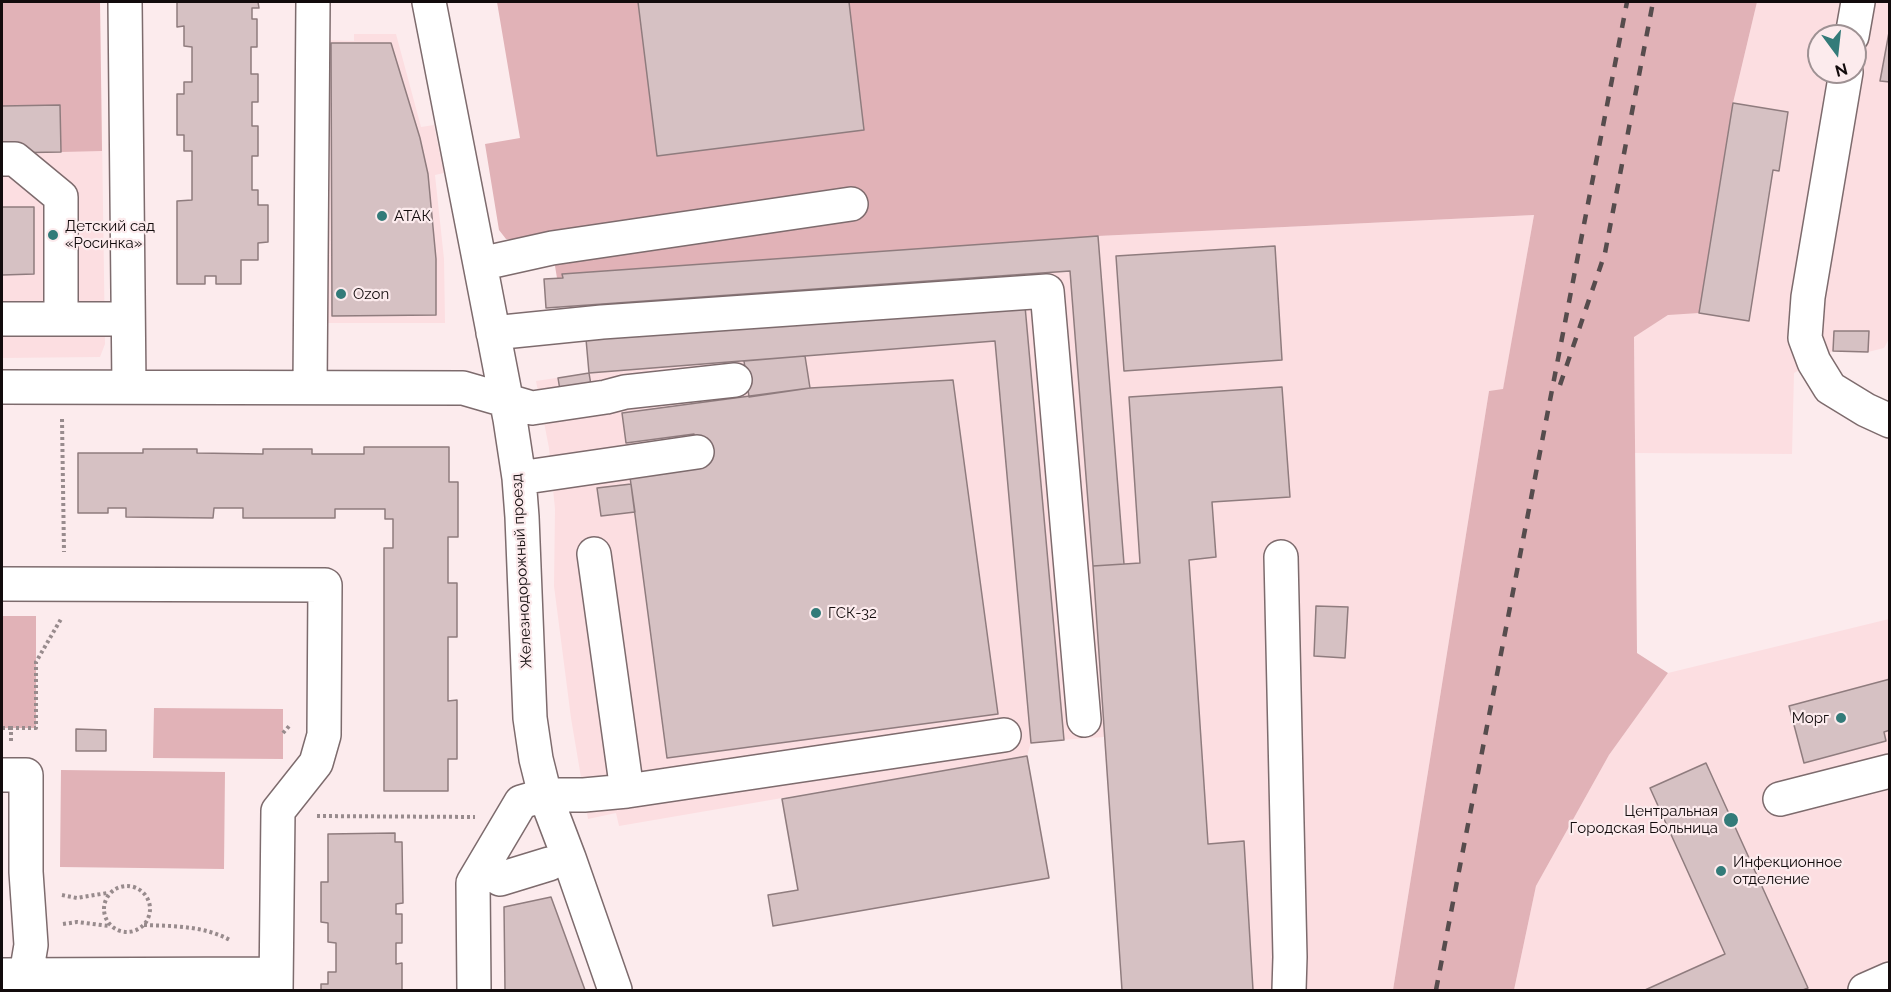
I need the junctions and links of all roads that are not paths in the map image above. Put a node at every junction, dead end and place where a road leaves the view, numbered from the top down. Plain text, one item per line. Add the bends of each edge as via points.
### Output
1 (125, 2) edge
2 (313, 2) edge
3 (429, 2) edge
4 (1858, 2) edge
5 (1854, 24) edge
6 (1844, 84) edge
7 (2, 159) edge
8 (851, 204) dead end
9 (480, 264) junction
10 (2, 319) edge
11 (61, 319) junction
12 (128, 319) junction
13 (554, 327) junction
14 (493, 333) junction
15 (500, 367) junction
16 (735, 380) dead end
17 (2, 387) edge
18 (129, 387) junction
19 (310, 387) junction
20 (463, 388) junction
21 (506, 401) junction
22 (1890, 421) edge
23 (697, 452) dead end
24 (519, 478) junction
25 (594, 554) dead end
26 (1281, 557) dead end
27 (2, 584) edge
28 (1084, 720) dead end
29 (1004, 735) dead end
30 (1890, 771) edge
31 (2, 775) edge
32 (627, 791) junction
33 (545, 795) junction
34 (1780, 799) dead end
35 (549, 864) dead end
36 (500, 879) dead end
37 (20, 965) edge
38 (1890, 979) edge
39 (99, 982) edge
40 (276, 982) edge
41 (474, 990) edge
42 (615, 990) edge
43 (1289, 990) edge
44 (1865, 990) edge

1 - 12 street
2 - 19 street
3 - 9 street, Железнодорожный проезд
4 - 5 street
6 - 22 street via 1808,297 1805,338 1830,388
7 - 11 street via 15,159 61,197
8 - 9 street via 552,248
9 - 14 street, Железнодорожный проезд
10 - 11 street
11 - 12 street
12 - 18 street
13 - 14 street
13 - 15 street via 534,334
13 - 28 street via 1047,291
14 - 15 street, Железнодорожный проезд
15 - 20 street via 481,383
15 - 21 street, Железнодорожный проезд
16 - 21 street via 625,392 542,407
17 - 18 street
18 - 19 street
19 - 20 street
20 - 21 street
21 - 24 street, Железнодорожный проезд
23 - 24 street
24 - 33 street, Железнодорожный проезд via 530,718
25 - 32 street
26 - 43 street
27 - 40 street via 325,585 324,735 316,763 278,811
29 - 32 street
30 - 34 street
31 - 37 street via 26,775 26,872
32 - 33 street
33 - 41 street via 521,802 473,883
33 - 42 street, Железнодорожный проезд
35 - 36 street
37 - 39 street
38 - 44 street
39 - 40 street

